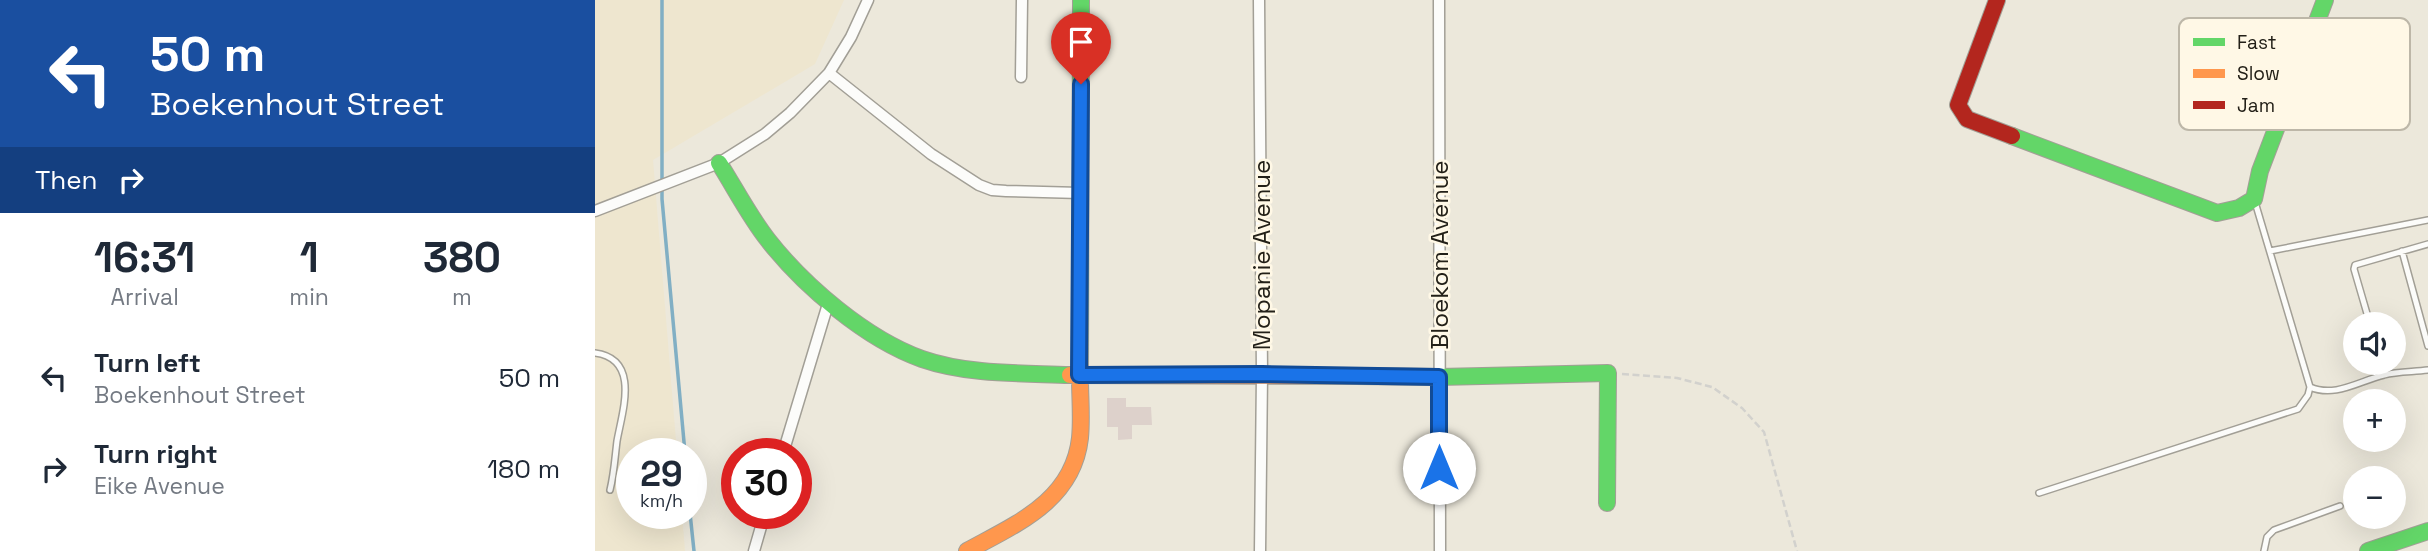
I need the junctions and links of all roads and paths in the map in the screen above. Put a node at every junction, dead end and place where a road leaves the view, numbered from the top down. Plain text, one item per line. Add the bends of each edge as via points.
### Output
1 (868, 0) edge
2 (1021, 0) edge
3 (1081, 0) edge
4 (1259, 0) edge
5 (1439, 0) edge
6 (1997, 0) edge
7 (2325, 0) edge
8 (2318, 18) edge
9 (829, 73) junction
10 (1020, 78) dead end
11 (2276, 130) edge
12 (719, 163) junction
13 (1080, 193) junction
14 (2254, 199) junction
15 (595, 211) edge
16 (2428, 220) edge
17 (2428, 244) edge
18 (2270, 251) junction
19 (2402, 251) junction
20 (828, 304) junction
21 (2367, 312) edge
22 (2428, 346) edge
23 (595, 353) edge
24 (2428, 370) edge
25 (2406, 372) edge
26 (1608, 373) junction
27 (1262, 374) junction
28 (1079, 375) junction
29 (2382, 375) edge
30 (1439, 377) junction
31 (2310, 387) junction
32 (788, 438) edge
33 (610, 490) dead end
34 (2039, 493) dead end
35 (1607, 503) dead end
36 (2340, 506) dead end
37 (760, 529) edge
38 (2428, 531) edge
39 (754, 551) edge
40 (967, 551) edge
41 (1260, 551) edge
42 (1440, 551) edge
43 (1797, 551) edge
44 (2264, 551) edge
45 (2368, 551) edge

1 - 9 street
2 - 10 street
3 - 13 street
4 - 27 street, Mopanie Avenue
5 - 30 street, Bloekom Avenue
6 - 14 street via 1959,98 1967,119 2207,211 2230,211
7 - 8 street
9 - 12 street via 765,134
9 - 13 street via 931,154 979,185 992,190
11 - 14 street
12 - 15 street
12 - 20 street via 767,239
13 - 28 street
14 - 18 lane
16 - 18 lane
17 - 19 lane
18 - 31 lane
19 - 21 lane via 2355,265
19 - 22 lane
20 - 28 street via 922,359 985,371
20 - 32 street
23 - 33 lane via 615,362 627,393
24 - 25 lane
26 - 30 street
26 - 35 street
26 - 43 path via 1677,378 1712,387 1742,408 1764,432
27 - 28 street
27 - 30 street
27 - 41 street, Mopanie Avenue
28 - 40 street via 1080,438 1065,485 1039,510
29 - 31 lane via 2332,391
30 - 42 street, Bloekom Avenue
31 - 34 lane via 2298,409
36 - 44 lane via 2274,530
37 - 39 street
38 - 45 street

